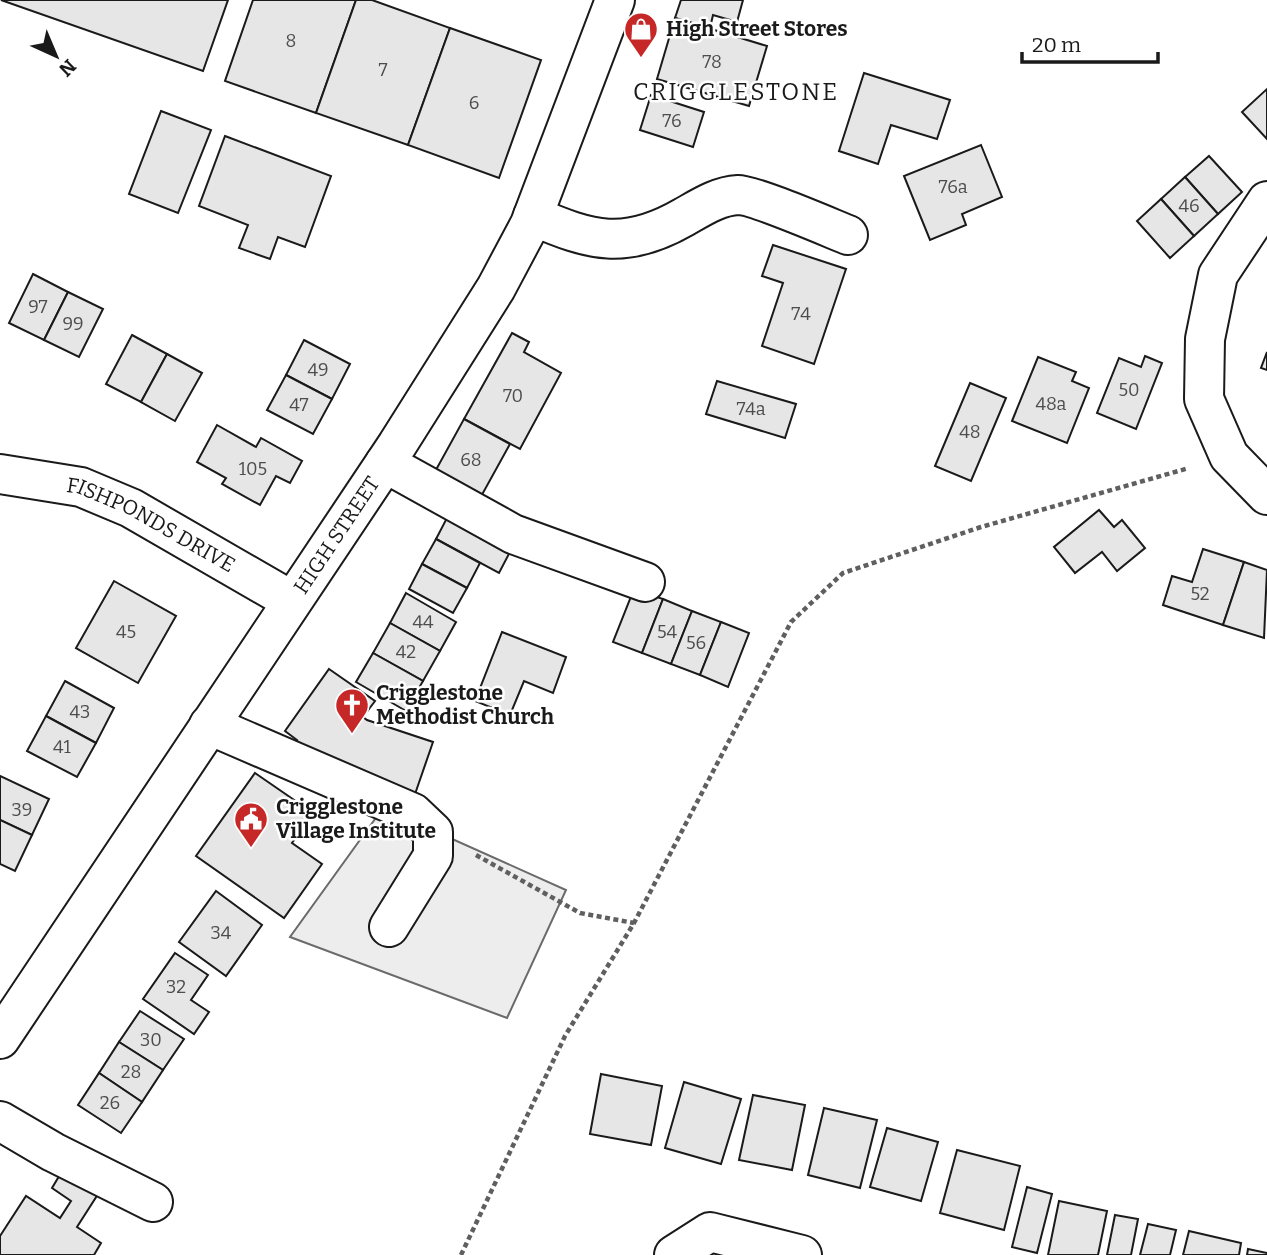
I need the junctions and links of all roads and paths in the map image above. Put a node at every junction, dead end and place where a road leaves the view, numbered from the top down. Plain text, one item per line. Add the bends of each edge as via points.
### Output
1 (615, 0) edge
2 (1267, 201) edge
3 (533, 216) junction
4 (848, 235) dead end
5 (1229, 456) junction
6 (385, 463) junction
7 (0, 474) edge
8 (1267, 495) edge
9 (645, 582) dead end
10 (292, 601) junction
11 (209, 725) junction
12 (433, 832) junction
13 (634, 923) junction
14 (389, 926) dead end
15 (0, 1039) edge
16 (0, 1121) edge
17 (153, 1202) dead end
18 (461, 1255) edge
19 (674, 1255) edge
20 (802, 1255) edge

1 - 3 street, HIGH STREET
2 - 5 street via 1218,275 1205,340 1204,399
3 - 4 street via 580,236 632,240 711,202 739,195
3 - 6 street, HIGH STREET via 496,288
5 - 8 street
5 - 13 path via 981,527 843,573 792,622
6 - 9 street via 513,534
6 - 10 street, HIGH STREET
7 - 10 street, FISHPONDS DRIVE via 81,487 119,503
10 - 11 street, HIGH STREET
11 - 12 street via 413,813
11 - 15 street, HIGH STREET
12 - 13 path via 580,912
12 - 14 street via 433,856
13 - 18 path via 565,1036
16 - 17 street
19 - 20 street via 710,1232

